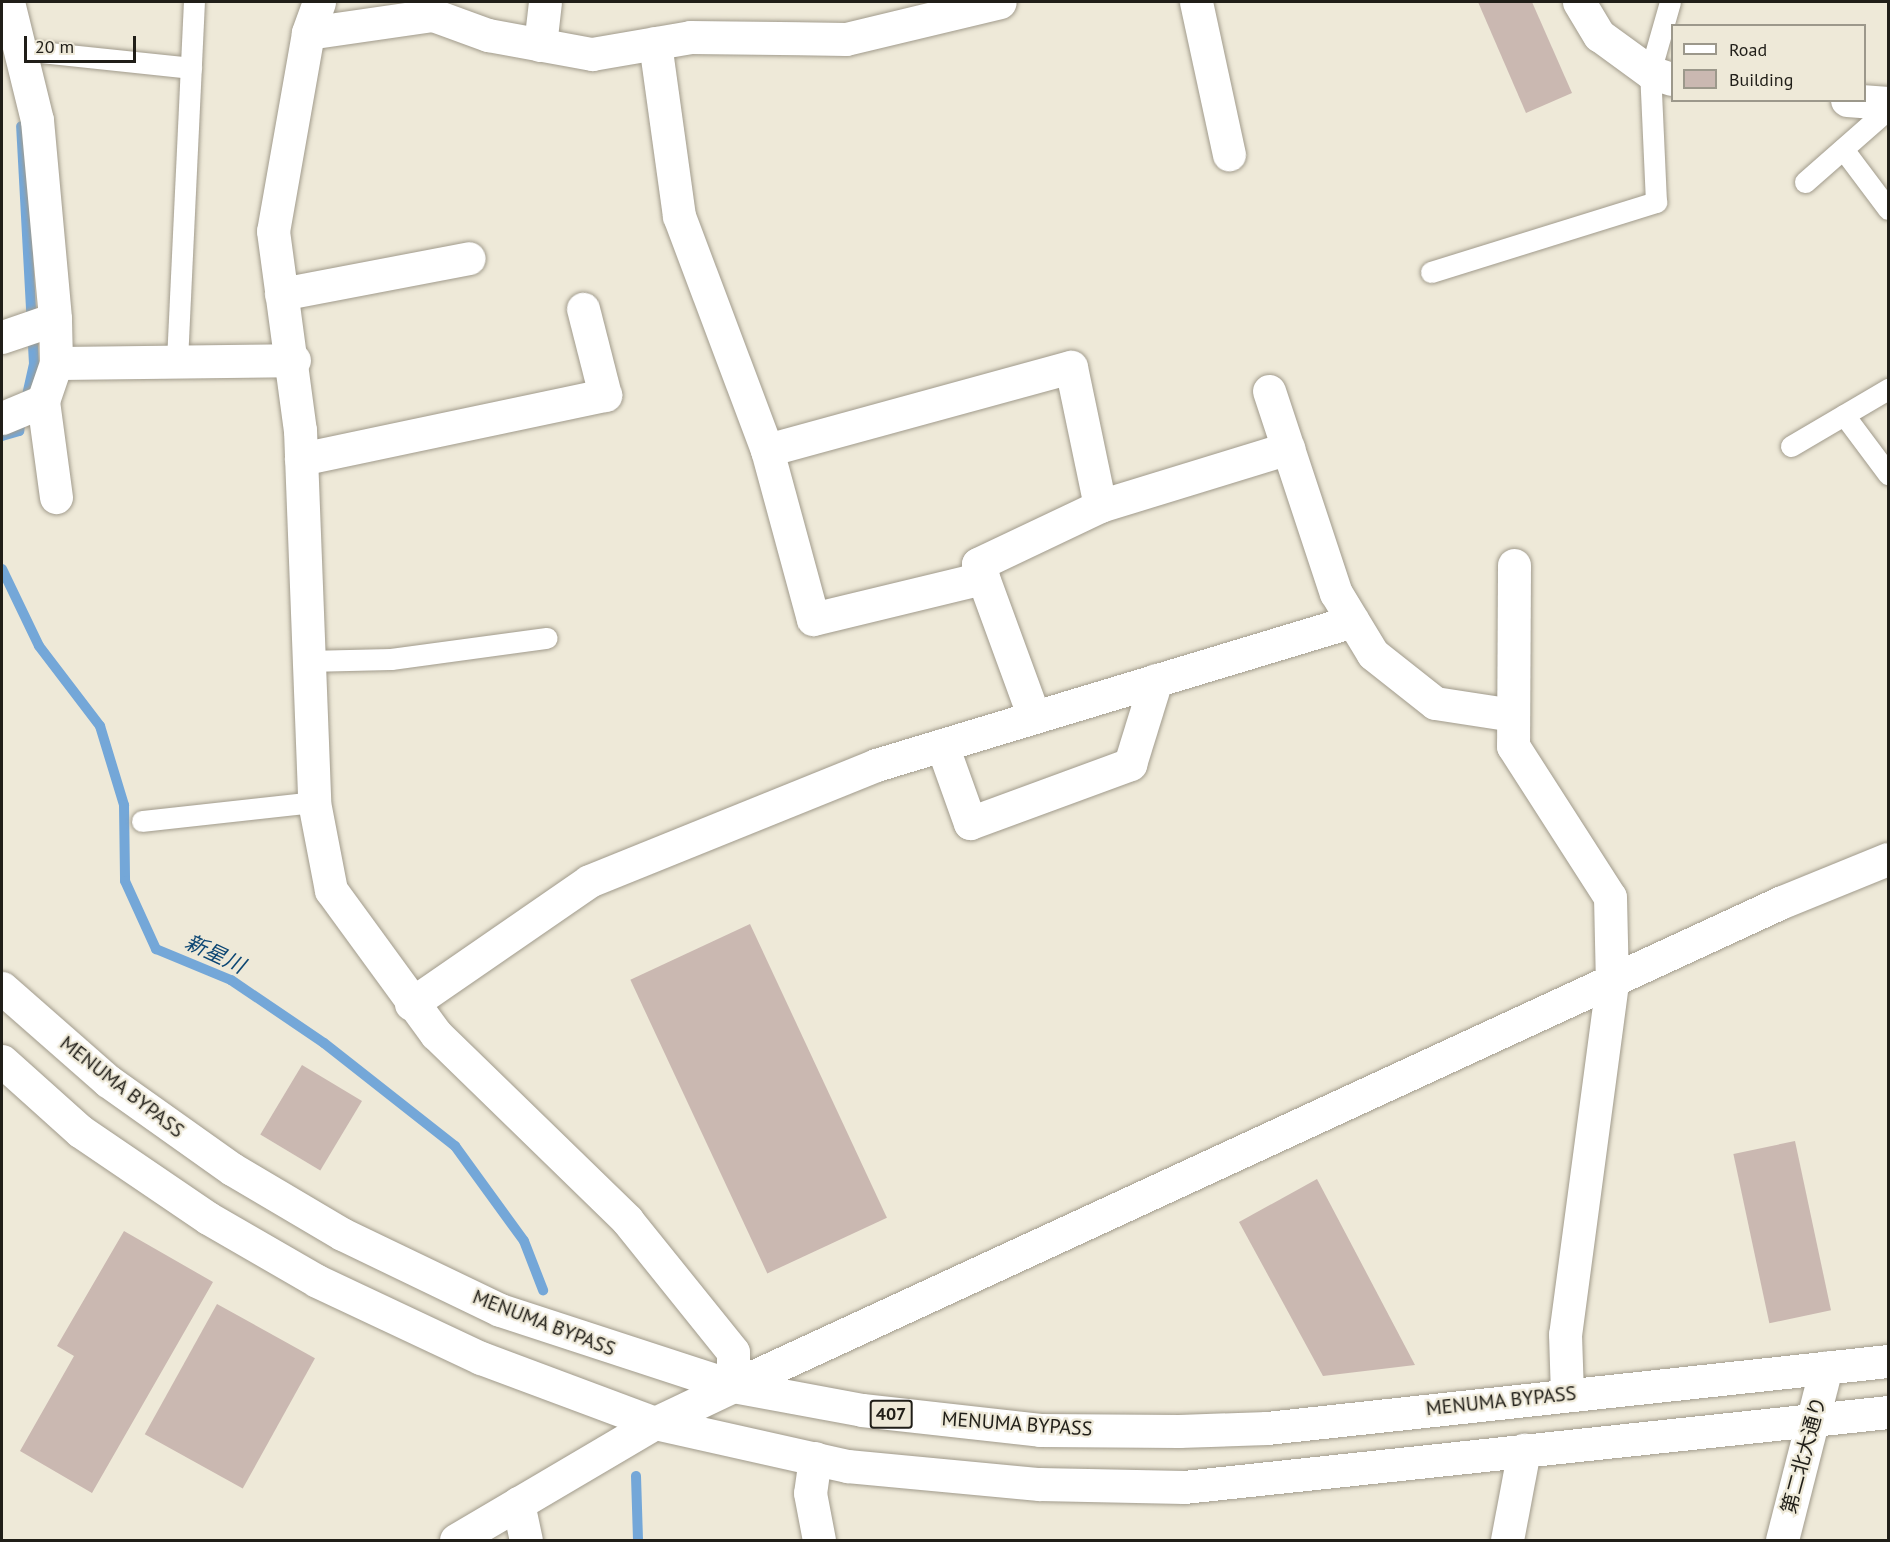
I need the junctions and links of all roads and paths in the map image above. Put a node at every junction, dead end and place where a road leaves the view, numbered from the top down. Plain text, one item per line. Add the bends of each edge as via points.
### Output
1 (8, 2) edge
2 (194, 2) edge
3 (319, 2) edge
4 (545, 2) edge
5 (1000, 2) edge
6 (1196, 2) edge
7 (1579, 2) edge
8 (1670, 2) edge
9 (308, 33) junction
10 (655, 43) junction
11 (540, 45) junction
12 (21, 50) junction
13 (191, 68) junction
14 (1661, 76) edge
15 (1866, 101) edge
16 (1888, 103) edge
17 (1888, 109) edge
18 (1843, 149) junction
19 (1229, 154) dead end
20 (1805, 182) dead end
21 (1888, 209) edge
22 (469, 258) dead end
23 (1431, 272) dead end
24 (282, 294) junction
25 (582, 309) dead end
26 (29, 328) edge
27 (294, 360) junction
28 (177, 361) junction
29 (56, 363) junction
30 (1888, 389) edge
31 (1269, 391) dead end
32 (24, 409) edge
33 (1844, 415) junction
34 (1791, 446) dead end
35 (1288, 448) junction
36 (767, 450) junction
37 (301, 459) junction
38 (1888, 474) edge
39 (56, 497) dead end
40 (1100, 506) junction
41 (1514, 565) dead end
42 (983, 578) junction
43 (1353, 621) junction
44 (547, 638) dead end
45 (307, 661) junction
46 (1156, 680) junction
47 (1513, 715) junction
48 (1034, 717) junction
49 (942, 745) junction
50 (314, 802) junction
51 (142, 821) dead end
52 (1888, 859) edge
53 (1612, 983) junction
54 (2, 988) edge
55 (411, 1005) junction
56 (2, 1061) edge
57 (1888, 1361) edge
58 (1826, 1368) junction
59 (733, 1386) junction
60 (1567, 1394) junction
61 (1888, 1412) edge
62 (1815, 1420) junction
63 (656, 1423) junction
64 (1524, 1450) junction
65 (815, 1458) junction
66 (518, 1503) junction
67 (456, 1540) edge
68 (526, 1540) edge
69 (819, 1540) edge
70 (1507, 1540) edge
71 (1782, 1540) edge

1 - 12 main road
2 - 13 lane
3 - 9 main road
4 - 11 main road
5 - 10 main road via 846,39 690,37
6 - 19 main road
7 - 14 main road via 1599,35
8 - 14 lane
9 - 11 main road via 433,15
9 - 24 main road via 273,231
10 - 11 main road via 591,54
10 - 36 main road via 679,216
12 - 13 lane
12 - 26 main road via 37,120
13 - 28 lane
14 - 23 lane via 1656,202
15 - 16 main road
17 - 18 lane
18 - 20 lane
18 - 21 lane
22 - 24 main road
24 - 27 main road
25 - 37 main road via 605,395
26 - 29 main road
27 - 28 main road
27 - 37 main road
28 - 29 main road
29 - 32 main road
30 - 33 lane
31 - 35 main road
32 - 39 main road
33 - 34 lane
33 - 38 lane
35 - 40 main road
35 - 43 main road via 1336,593
36 - 40 main road via 1071,367
36 - 42 main road via 813,619
37 - 45 main road
40 - 42 main road via 978,564
41 - 47 main road
42 - 48 main road
43 - 46 main road
43 - 47 main road via 1372,654 1435,703
44 - 45 lane via 391,659
45 - 50 main road
46 - 48 main road
46 - 49 main road via 1130,764 970,823
47 - 53 main road via 1513,746 1610,897
48 - 49 main road
49 - 55 main road via 876,765 590,881
50 - 51 lane
50 - 55 main road via 331,890
52 - 53 main road via 1782,902
53 - 59 main road
53 - 60 main road via 1565,1334
54 - 59 main road, MENUMA BYPASS / 407 via 108,1081 232,1169 342,1234 500,1310
55 - 59 main road via 479,1079 627,1220 733,1352
56 - 63 main road via 80,1131 208,1218 317,1281 481,1358
57 - 58 main road, MENUMA BYPASS / 407
58 - 60 main road, MENUMA BYPASS / 407
58 - 62 main road, 第二北大通り
59 - 60 main road, MENUMA BYPASS / 407 via 862,1410 1075,1430 1267,1428
59 - 63 main road
61 - 62 main road
62 - 64 main road
62 - 71 main road, 第二北大通り
63 - 65 main road
63 - 66 main road
64 - 65 main road via 1184,1486 1039,1484
64 - 70 main road
65 - 69 main road via 810,1493
66 - 67 main road
66 - 68 main road

